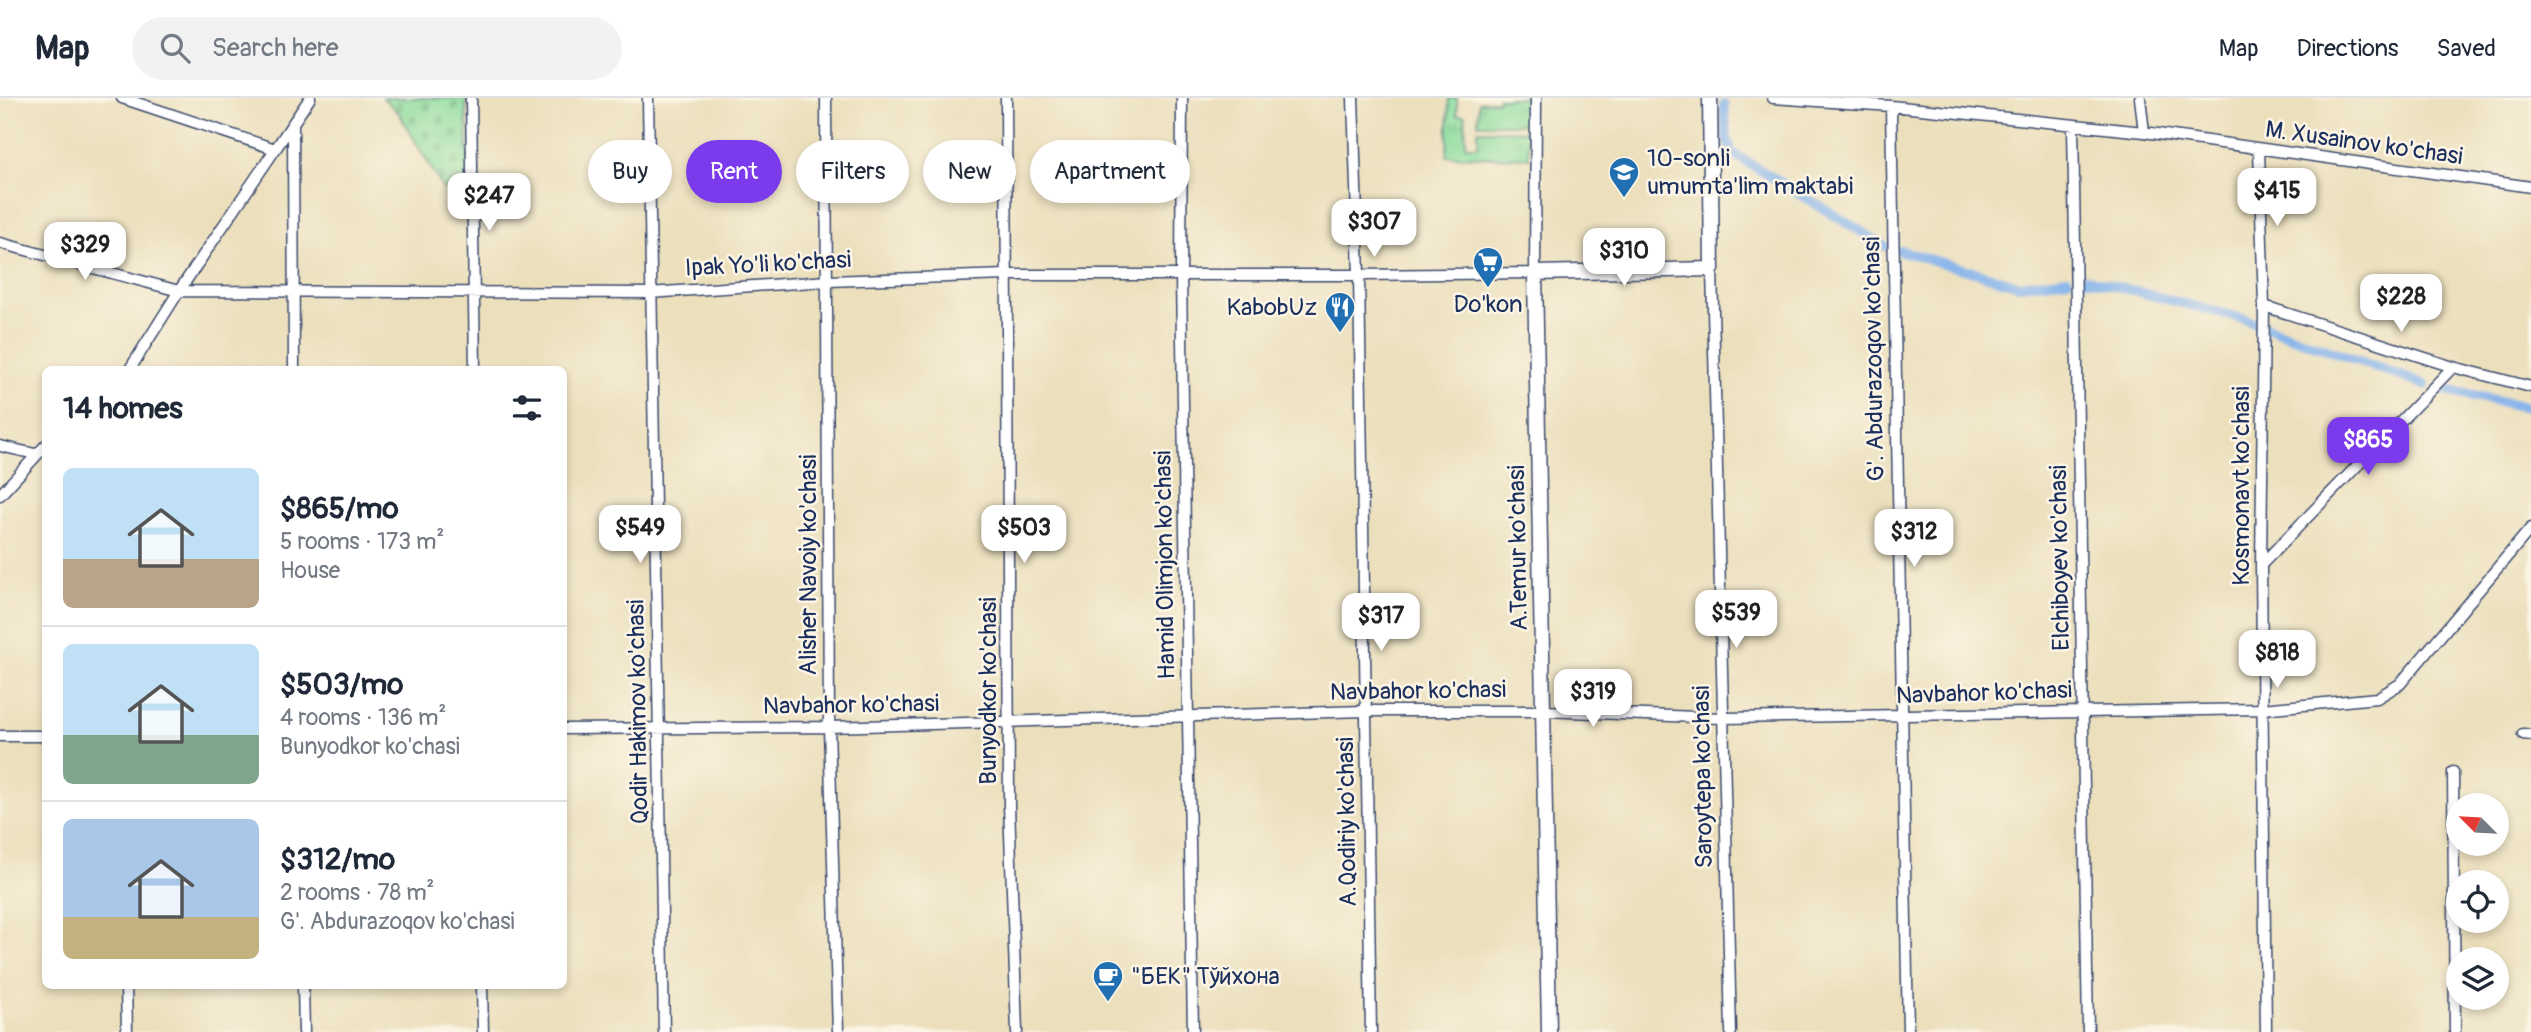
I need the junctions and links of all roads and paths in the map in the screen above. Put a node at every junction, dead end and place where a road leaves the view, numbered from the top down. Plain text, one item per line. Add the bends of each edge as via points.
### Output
1 (122, 98) edge
2 (310, 98) edge
3 (471, 98) edge
4 (648, 98) edge
5 (826, 98) edge
6 (1006, 98) edge
7 (1182, 98) edge
8 (1353, 98) edge
9 (1536, 98) edge
10 (1710, 98) edge
11 (1773, 98) edge
12 (2140, 98) edge
13 (1891, 106) junction
14 (293, 122) junction
15 (2073, 125) junction
16 (2144, 132) junction
17 (275, 149) junction
18 (2259, 150) junction
19 (2531, 187) edge
20 (0, 243) edge
21 (1712, 269) junction
22 (1535, 273) junction
23 (1007, 275) junction
24 (1359, 275) junction
25 (1181, 277) junction
26 (828, 281) junction
27 (474, 290) junction
28 (179, 291) junction
29 (293, 293) junction
30 (649, 293) junction
31 (2264, 306) junction
32 (132, 366) edge
33 (294, 366) edge
34 (475, 366) edge
35 (2453, 367) junction
36 (2531, 387) edge
37 (0, 446) edge
38 (42, 448) edge
39 (35, 454) junction
40 (0, 495) edge
41 (2531, 528) edge
42 (2261, 565) junction
43 (2262, 709) junction
44 (1366, 711) junction
45 (1544, 711) junction
46 (2084, 711) junction
47 (1901, 716) junction
48 (1189, 718) junction
49 (1722, 718) junction
50 (1009, 723) junction
51 (829, 727) junction
52 (567, 729) edge
53 (660, 729) junction
54 (0, 736) edge
55 (42, 736) edge
56 (2453, 772) dead end
57 (126, 989) edge
58 (303, 989) edge
59 (482, 989) edge
60 (127, 1032) edge
61 (303, 1032) edge
62 (483, 1032) edge
63 (664, 1032) edge
64 (838, 1032) edge
65 (1017, 1032) edge
66 (1193, 1032) edge
67 (1371, 1032) edge
68 (1549, 1032) edge
69 (1731, 1032) edge
70 (1908, 1032) edge
71 (2088, 1032) edge
72 (2266, 1032) edge
73 (2455, 1032) edge

1 - 17 street
2 - 14 street
3 - 27 street
4 - 30 street, Qodir Hakimov ko'chasi
5 - 26 street, Alisher Navoiy ko'chasi
6 - 23 street, Bunyodkor ko'chasi
7 - 25 street, Hamid Olimjon ko'chasi
8 - 24 street, A.Qodiriy ko'chasi
9 - 22 street
10 - 21 main road
11 - 13 street, M. Xusainov ko'chasi
12 - 16 street
13 - 15 street, M. Xusainov ko'chasi
13 - 47 street, G'. Abdurazoqov ko'chasi
14 - 17 street
14 - 29 street
15 - 16 street, M. Xusainov ko'chasi
15 - 46 street, Elchiboyev ko'chasi
16 - 18 street, M. Xusainov ko'chasi
17 - 28 street
18 - 19 street, M. Xusainov ko'chasi
18 - 31 street, Kosmonavt ko'chasi
20 - 28 street, Ipak Yo'li ko'chasi
21 - 22 main road
21 - 49 street, Saroytepa ko'chasi
22 - 24 street, Ipak Yo'li ko'chasi
22 - 45 main road, A.Temur ko'chasi
23 - 25 street, Ipak Yo'li ko'chasi
23 - 26 street, Ipak Yo'li ko'chasi
23 - 50 street, Bunyodkor ko'chasi
24 - 25 street, Ipak Yo'li ko'chasi
24 - 44 street, A.Qodiriy ko'chasi
25 - 48 street, Hamid Olimjon ko'chasi
26 - 30 street, Ipak Yo'li ko'chasi
26 - 51 street, Alisher Navoiy ko'chasi
27 - 29 street, Ipak Yo'li ko'chasi
27 - 30 street, Ipak Yo'li ko'chasi
27 - 34 street
28 - 29 street, Ipak Yo'li ko'chasi
28 - 32 street
29 - 33 street
30 - 53 street, Qodir Hakimov ko'chasi
31 - 35 street
31 - 42 street, Kosmonavt ko'chasi
35 - 36 street
35 - 42 street
37 - 39 street
38 - 39 street
39 - 40 street
41 - 43 street, Navbahor ko'chasi via 2400,684 2377,698
42 - 43 street, Kosmonavt ko'chasi
43 - 46 street, Navbahor ko'chasi
43 - 72 street, Kosmonavt ko'chasi
44 - 45 street, Navbahor ko'chasi
44 - 48 street, Navbahor ko'chasi
44 - 67 street, A.Qodiriy ko'chasi
45 - 49 street, Navbahor ko'chasi
45 - 68 main road, A.Temur ko'chasi
46 - 47 street, Navbahor ko'chasi
46 - 71 street, Elchiboyev ko'chasi
47 - 49 street, Navbahor ko'chasi
47 - 70 street, G'. Abdurazoqov ko'chasi
48 - 50 street, Navbahor ko'chasi
48 - 66 street, Hamid Olimjon ko'chasi
49 - 69 street, Saroytepa ko'chasi
50 - 51 street, Navbahor ko'chasi
50 - 65 street, Bunyodkor ko'chasi
51 - 53 street, Navbahor ko'chasi
51 - 64 street, Alisher Navoiy ko'chasi
52 - 53 street, Navbahor ko'chasi
53 - 63 street, Qodir Hakimov ko'chasi
54 - 55 street
56 - 73 street
57 - 60 street
58 - 61 street
59 - 62 street

